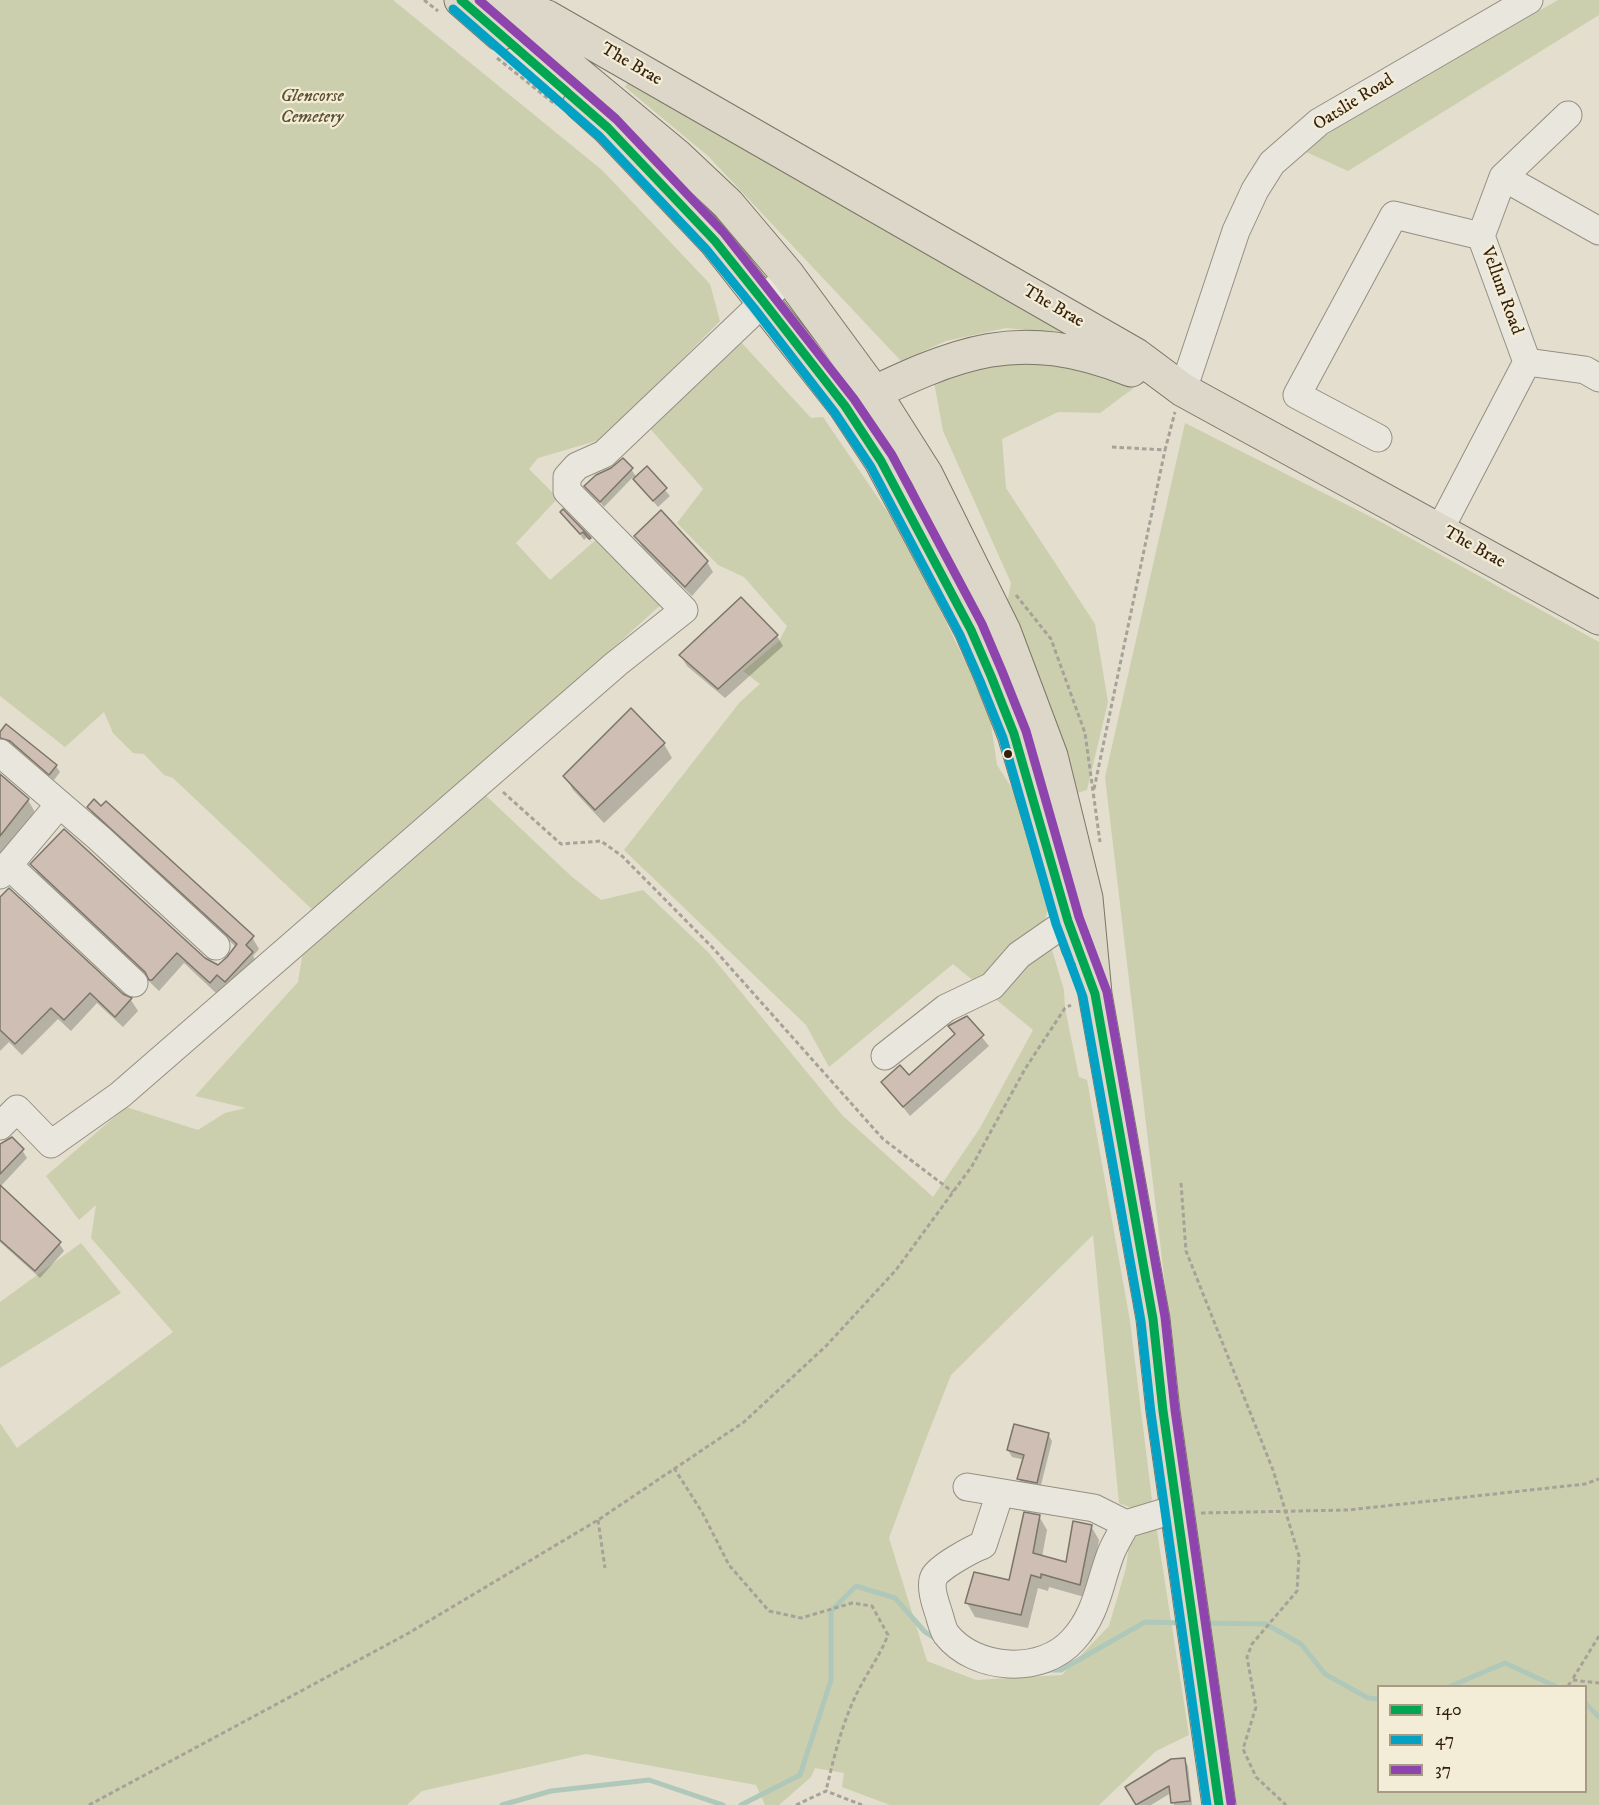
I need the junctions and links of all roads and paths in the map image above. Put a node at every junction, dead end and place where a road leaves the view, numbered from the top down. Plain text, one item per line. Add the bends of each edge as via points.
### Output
1 (424, 0) edge
2 (489, 0) edge
3 (503, 0) edge
4 (1529, 0) edge
5 (452, 7) edge
6 (489, 52) dead end
7 (562, 111) dead end
8 (1568, 114) dead end
9 (1503, 177) junction
10 (1599, 231) edge
11 (1481, 236) junction
12 (788, 274) junction
13 (763, 301) junction
14 (1527, 362) junction
15 (1599, 378) edge
16 (1183, 390) junction
17 (874, 392) junction
18 (845, 406) junction
19 (1378, 438) dead end
20 (1112, 447) dead end
21 (1165, 450) junction
22 (1440, 529) junction
23 (1599, 618) edge
24 (0, 753) edge
25 (486, 777) junction
26 (1093, 791) dead end
27 (59, 805) junction
28 (4, 870) edge
29 (1068, 921) junction
30 (216, 946) dead end
31 (134, 983) dead end
32 (1095, 994) junction
33 (885, 1056) dead end
34 (6, 1110) edge
35 (1181, 1183) dead end
36 (953, 1192) junction
37 (674, 1468) junction
38 (1599, 1479) edge
39 (967, 1487) dead end
40 (1000, 1493) junction
41 (1287, 1510) junction
42 (1179, 1512) junction
43 (598, 1520) junction
44 (1126, 1524) junction
45 (605, 1568) dead end
46 (1599, 1636) edge
47 (1572, 1680) junction
48 (1599, 1683) edge
49 (1569, 1685) edge
50 (826, 1791) junction
51 (89, 1805) edge
52 (796, 1805) edge
53 (862, 1805) edge
54 (1219, 1805) edge
55 (1286, 1805) edge

1 - 5 path
2 - 12 main road via 677,156 728,204
3 - 16 main road, The Brae via 547,17 1136,355
4 - 16 street, Oatslie Road via 1319,122 1272,163 1236,231
5 - 13 main road via 608,128 715,241
6 - 7 path
8 - 9 street
9 - 10 street
9 - 11 street
11 - 14 street, Vellum Road
11 - 19 street, Vellum Road via 1394,215 1297,394
12 - 13 street
12 - 17 main road
13 - 18 main road
13 - 25 street via 604,454 577,465 567,477 567,491 684,610
14 - 15 street via 1585,370
14 - 22 street
16 - 17 main road via 1084,353 1034,346 970,354
16 - 21 path
16 - 22 main road, The Brae
17 - 18 main road
17 - 32 main road via 926,474 957,533 1022,676 1051,756 1086,898
18 - 29 main road via 881,461 971,630 1014,734
20 - 21 path
21 - 26 path
22 - 23 main road, The Brae
24 - 27 street
25 - 34 street via 129,1088 51,1144
25 - 36 path via 561,844 601,841 622,856 712,947 884,1139
27 - 28 street
27 - 30 street
28 - 31 street
29 - 32 main road
29 - 33 street via 1019,955 992,986 945,1008
32 - 36 path via 1065,1008
32 - 42 main road via 1153,1319
35 - 41 path via 1186,1251
36 - 37 path via 896,1270 826,1346 744,1422
37 - 43 path
37 - 50 path via 729,1565 769,1611 801,1618 852,1603 872,1606 888,1635 843,1726
38 - 41 path via 1585,1484 1360,1509
39 - 40 street
40 - 44 street via 1094,1508
40 - 44 street via 982,1545 965,1551 932,1579 946,1634 975,1657 998,1665 1055,1656 1072,1642 1088,1621 1111,1553
41 - 42 path
41 - 55 path via 1299,1556 1297,1591 1252,1644 1247,1657 1256,1707 1243,1749 1256,1777
42 - 44 street
42 - 54 main road
43 - 45 path
43 - 51 path via 406,1634
46 - 47 path
47 - 48 path
47 - 49 path
50 - 52 path
50 - 53 path

